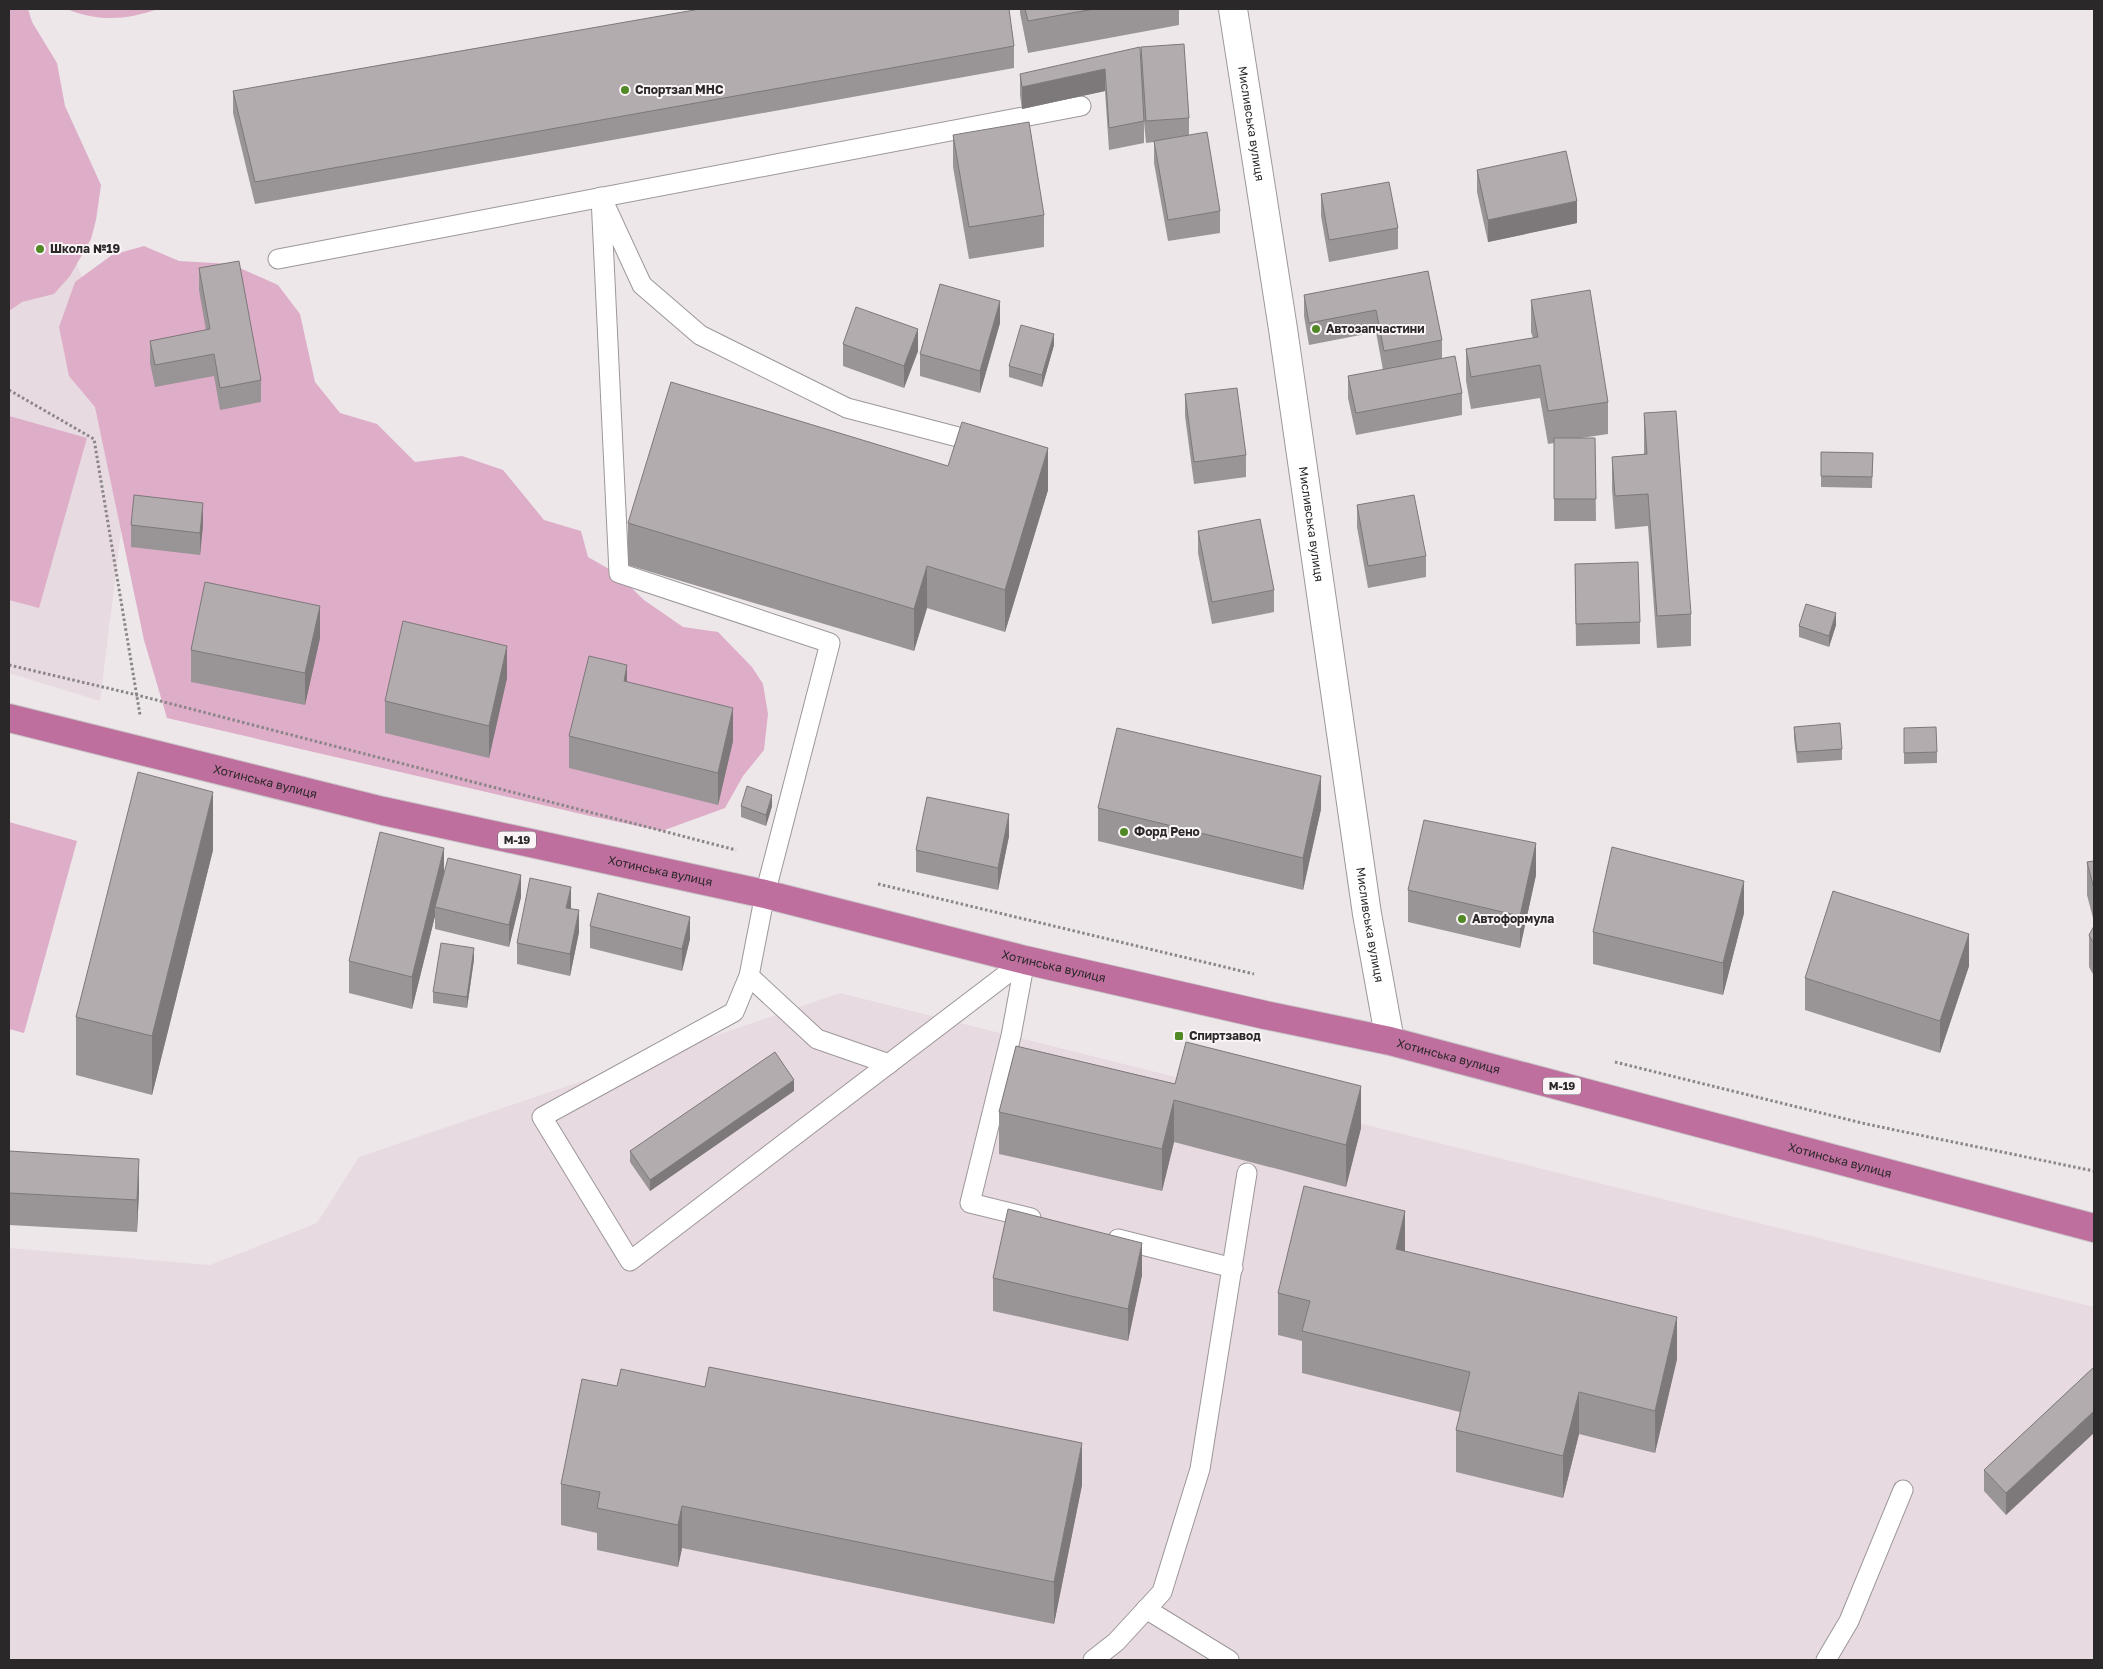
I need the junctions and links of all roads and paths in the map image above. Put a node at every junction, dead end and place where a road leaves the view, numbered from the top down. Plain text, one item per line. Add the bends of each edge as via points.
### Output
1 (1233, 9) edge
2 (1081, 106) dead end
3 (601, 197) junction
4 (278, 259) dead end
5 (9, 390) edge
6 (998, 448) edge
7 (9, 665) edge
8 (137, 695) junction
9 (9, 718) edge
10 (147, 752) junction
11 (774, 859) junction
12 (871, 882) dead end
13 (765, 894) junction
14 (1025, 960) junction
15 (1258, 975) dead end
16 (749, 976) junction
17 (1390, 1040) junction
18 (1605, 1060) dead end
19 (889, 1064) junction
20 (2094, 1171) edge
21 (1247, 1173) dead end
22 (1045, 1221) edge
23 (2094, 1228) edge
24 (1102, 1235) edge
25 (1233, 1268) junction
26 (1902, 1490) dead end
27 (1146, 1609) junction
28 (1093, 1660) edge
29 (1229, 1660) edge
30 (1826, 1660) edge

1 - 17 street, Мисливська вулиця via 1368,914
2 - 3 lane
3 - 4 lane
3 - 6 lane via 642,285 700,335 847,408
3 - 11 lane via 619,573 830,643
5 - 8 path via 94,439
7 - 8 path
8 - 10 path
8 - 11 path
9 - 10 highway, Хотинська вулиця / М-19
10 - 13 highway, Хотинська вулиця / М-19 via 383,811
11 - 13 lane
12 - 15 path
13 - 14 highway, Хотинська вулиця / М-19
13 - 16 lane
14 - 17 highway, Хотинська вулиця / М-19
14 - 19 lane
14 - 22 lane via 1011,1036 970,1202
16 - 19 lane via 817,1039
16 - 19 lane via 734,1012 542,1117 630,1261
17 - 23 highway, Хотинська вулиця / М-19
18 - 20 path via 1866,1124
21 - 25 lane
24 - 25 lane
25 - 27 lane via 1200,1469 1162,1592
26 - 30 lane via 1849,1621
27 - 28 lane via 1116,1642
27 - 29 lane

